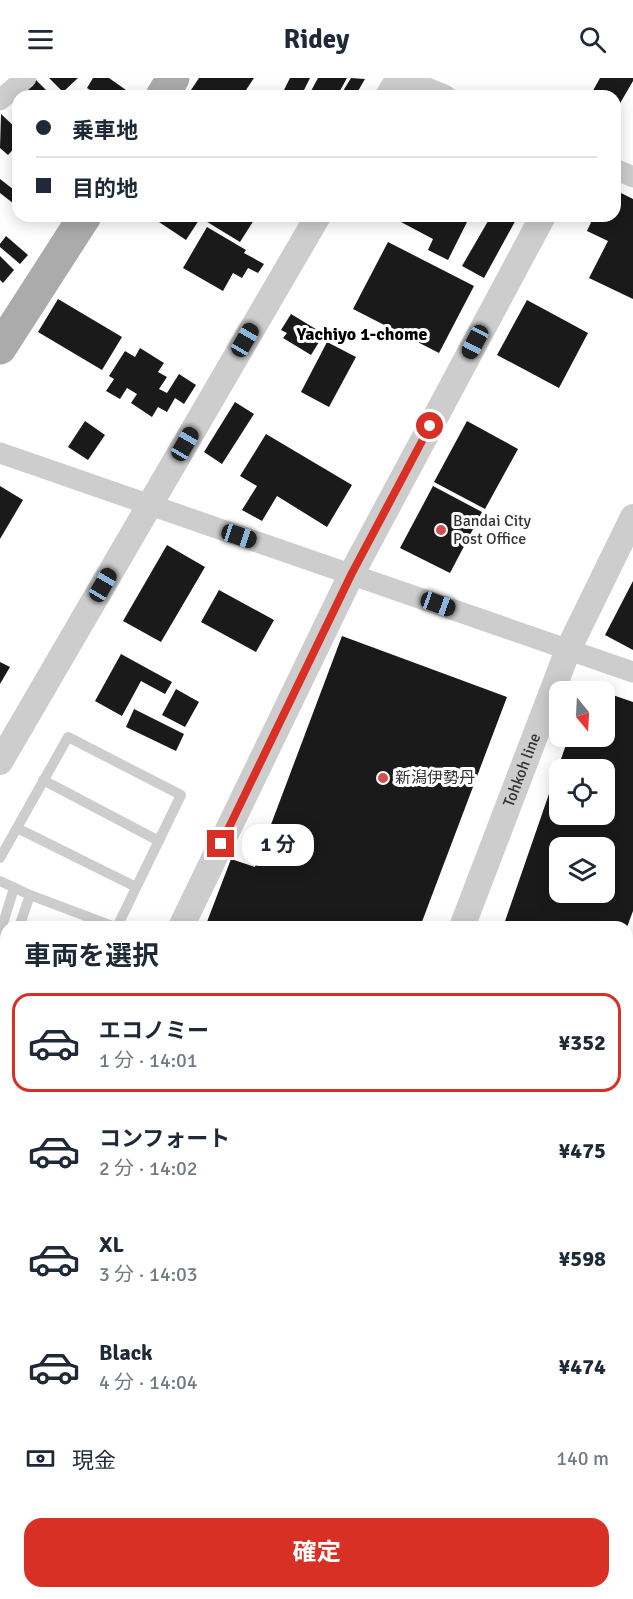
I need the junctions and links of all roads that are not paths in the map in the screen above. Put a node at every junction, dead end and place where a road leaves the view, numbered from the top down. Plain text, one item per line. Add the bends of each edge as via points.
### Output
1 (26, 78) edge
2 (404, 78) edge
3 (15, 90) edge
4 (432, 90) edge
5 (81, 222) edge
6 (314, 222) edge
7 (540, 222) edge
8 (0, 348) edge
9 (0, 453) edge
10 (148, 506) junction
11 (633, 517) edge
12 (352, 573) junction
13 (568, 650) junction
14 (633, 672) edge
15 (0, 762) edge
16 (43, 780) junction
17 (17, 828) junction
18 (159, 841) junction
19 (0, 858) edge
20 (0, 881) edge
21 (136, 887) junction
22 (14, 888) junction
23 (30, 895) junction
24 (4, 921) edge
25 (21, 921) edge
26 (100, 921) edge
27 (119, 921) edge
28 (184, 921) edge
29 (464, 921) edge

1 - 3 street
2 - 4 street
5 - 8 main road
6 - 10 street
7 - 12 street
9 - 10 street
10 - 12 street
10 - 15 street
11 - 13 street, Tohkoh line
12 - 13 street
12 - 28 street
13 - 14 street
13 - 29 street, Tohkoh line
16 - 17 lane
16 - 18 lane
16 - 18 lane via 68,737 181,795
17 - 19 lane
17 - 21 lane
18 - 21 lane
20 - 22 lane
21 - 27 lane
22 - 23 lane
22 - 24 lane
23 - 25 lane
23 - 26 lane

